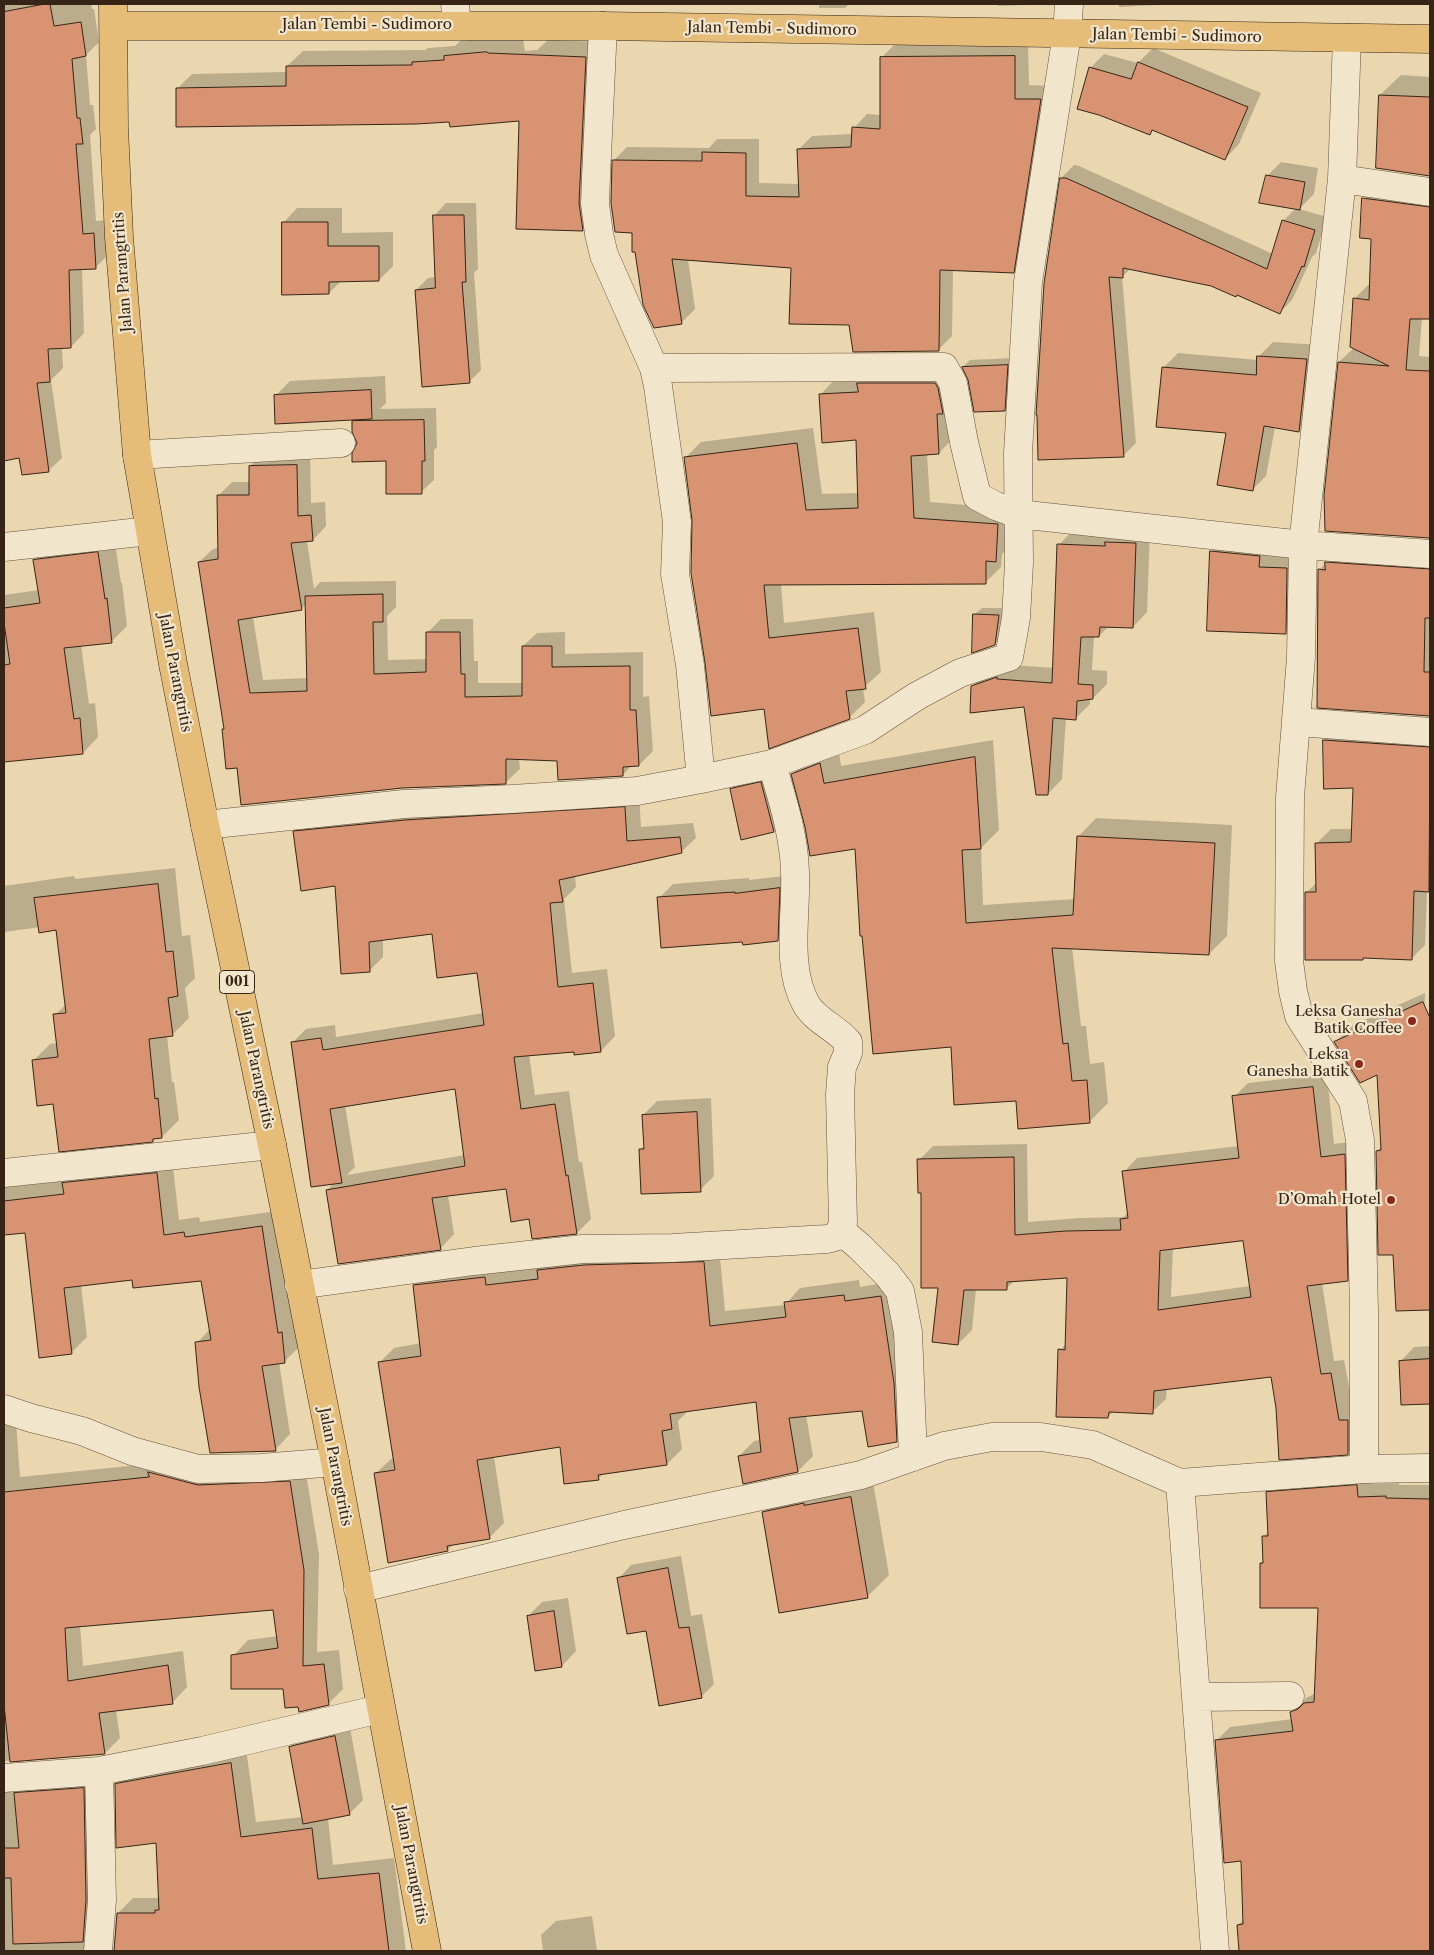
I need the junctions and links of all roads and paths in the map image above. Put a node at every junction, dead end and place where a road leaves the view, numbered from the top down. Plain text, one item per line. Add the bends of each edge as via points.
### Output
1 (1069, 4) edge
2 (456, 14) edge
3 (114, 15) edge
4 (602, 26) junction
5 (1066, 34) junction
6 (1346, 38) junction
7 (1430, 39) edge
8 (1342, 179) junction
9 (1430, 192) edge
10 (654, 368) junction
11 (341, 443) dead end
12 (137, 455) junction
13 (1018, 514) junction
14 (150, 531) junction
15 (1303, 545) junction
16 (4, 547) edge
17 (1430, 554) edge
18 (1298, 722) junction
19 (1430, 732) edge
20 (772, 764) junction
21 (701, 779) junction
22 (205, 825) junction
23 (272, 1145) junction
24 (4, 1173) edge
25 (841, 1231) junction
26 (299, 1284) junction
27 (4, 1409) edge
28 (914, 1457) junction
29 (335, 1462) junction
30 (1430, 1468) edge
31 (1364, 1469) junction
32 (1180, 1483) junction
33 (358, 1589) junction
34 (1290, 1696) dead end
35 (1196, 1697) junction
36 (380, 1709) junction
37 (99, 1771) junction
38 (4, 1778) edge
39 (98, 1951) edge
40 (427, 1951) edge
41 (1215, 1951) edge

1 - 5 street
2 - 3 main road, Jalan Tembi - Sudimoro
2 - 4 main road, Jalan Tembi - Sudimoro
3 - 12 main road, Jalan Parangtritis / 001 via 114,128 119,237
4 - 5 main road, Jalan Tembi - Sudimoro
4 - 10 street via 595,204 599,234 604,254
5 - 6 main road, Jalan Tembi - Sudimoro
5 - 13 street via 1028,282 1018,453
6 - 7 main road, Jalan Tembi - Sudimoro
6 - 8 street
8 - 9 street
8 - 15 street
10 - 13 street via 944,367 953,383 977,496
10 - 21 street via 677,522 675,574 690,665
11 - 12 street
12 - 14 main road, Jalan Parangtritis / 001
13 - 15 street
13 - 20 street via 1016,618 1010,657 960,674 917,696 865,730
14 - 16 street
14 - 22 main road, Jalan Parangtritis / 001
15 - 17 street
15 - 18 street
18 - 19 street
18 - 31 street via 1290,797 1289,961 1299,1016 1352,1101 1360,1140
20 - 21 street
20 - 25 street via 788,819 795,871 794,968 806,1004 848,1042 840,1094
21 - 22 street via 636,791 404,804
22 - 23 main road, Jalan Parangtritis / 001
23 - 24 street
23 - 26 main road, Jalan Parangtritis / 001
25 - 26 street via 838,1236 827,1239 673,1248 583,1249
25 - 28 street via 887,1274 900,1292 908,1332
26 - 29 main road, Jalan Parangtritis / 001
27 - 29 street via 82,1430 132,1451 198,1468 261,1468
28 - 32 street via 944,1446 992,1437 1041,1437 1093,1445
28 - 33 street via 861,1475 624,1525
29 - 33 main road, Jalan Parangtritis / 001
30 - 31 street
31 - 32 street
32 - 35 street
33 - 36 main road, Jalan Parangtritis / 001
34 - 35 street
35 - 41 street
36 - 37 street
36 - 40 main road, Jalan Parangtritis / 001
37 - 38 street
37 - 39 street via 102,1900

